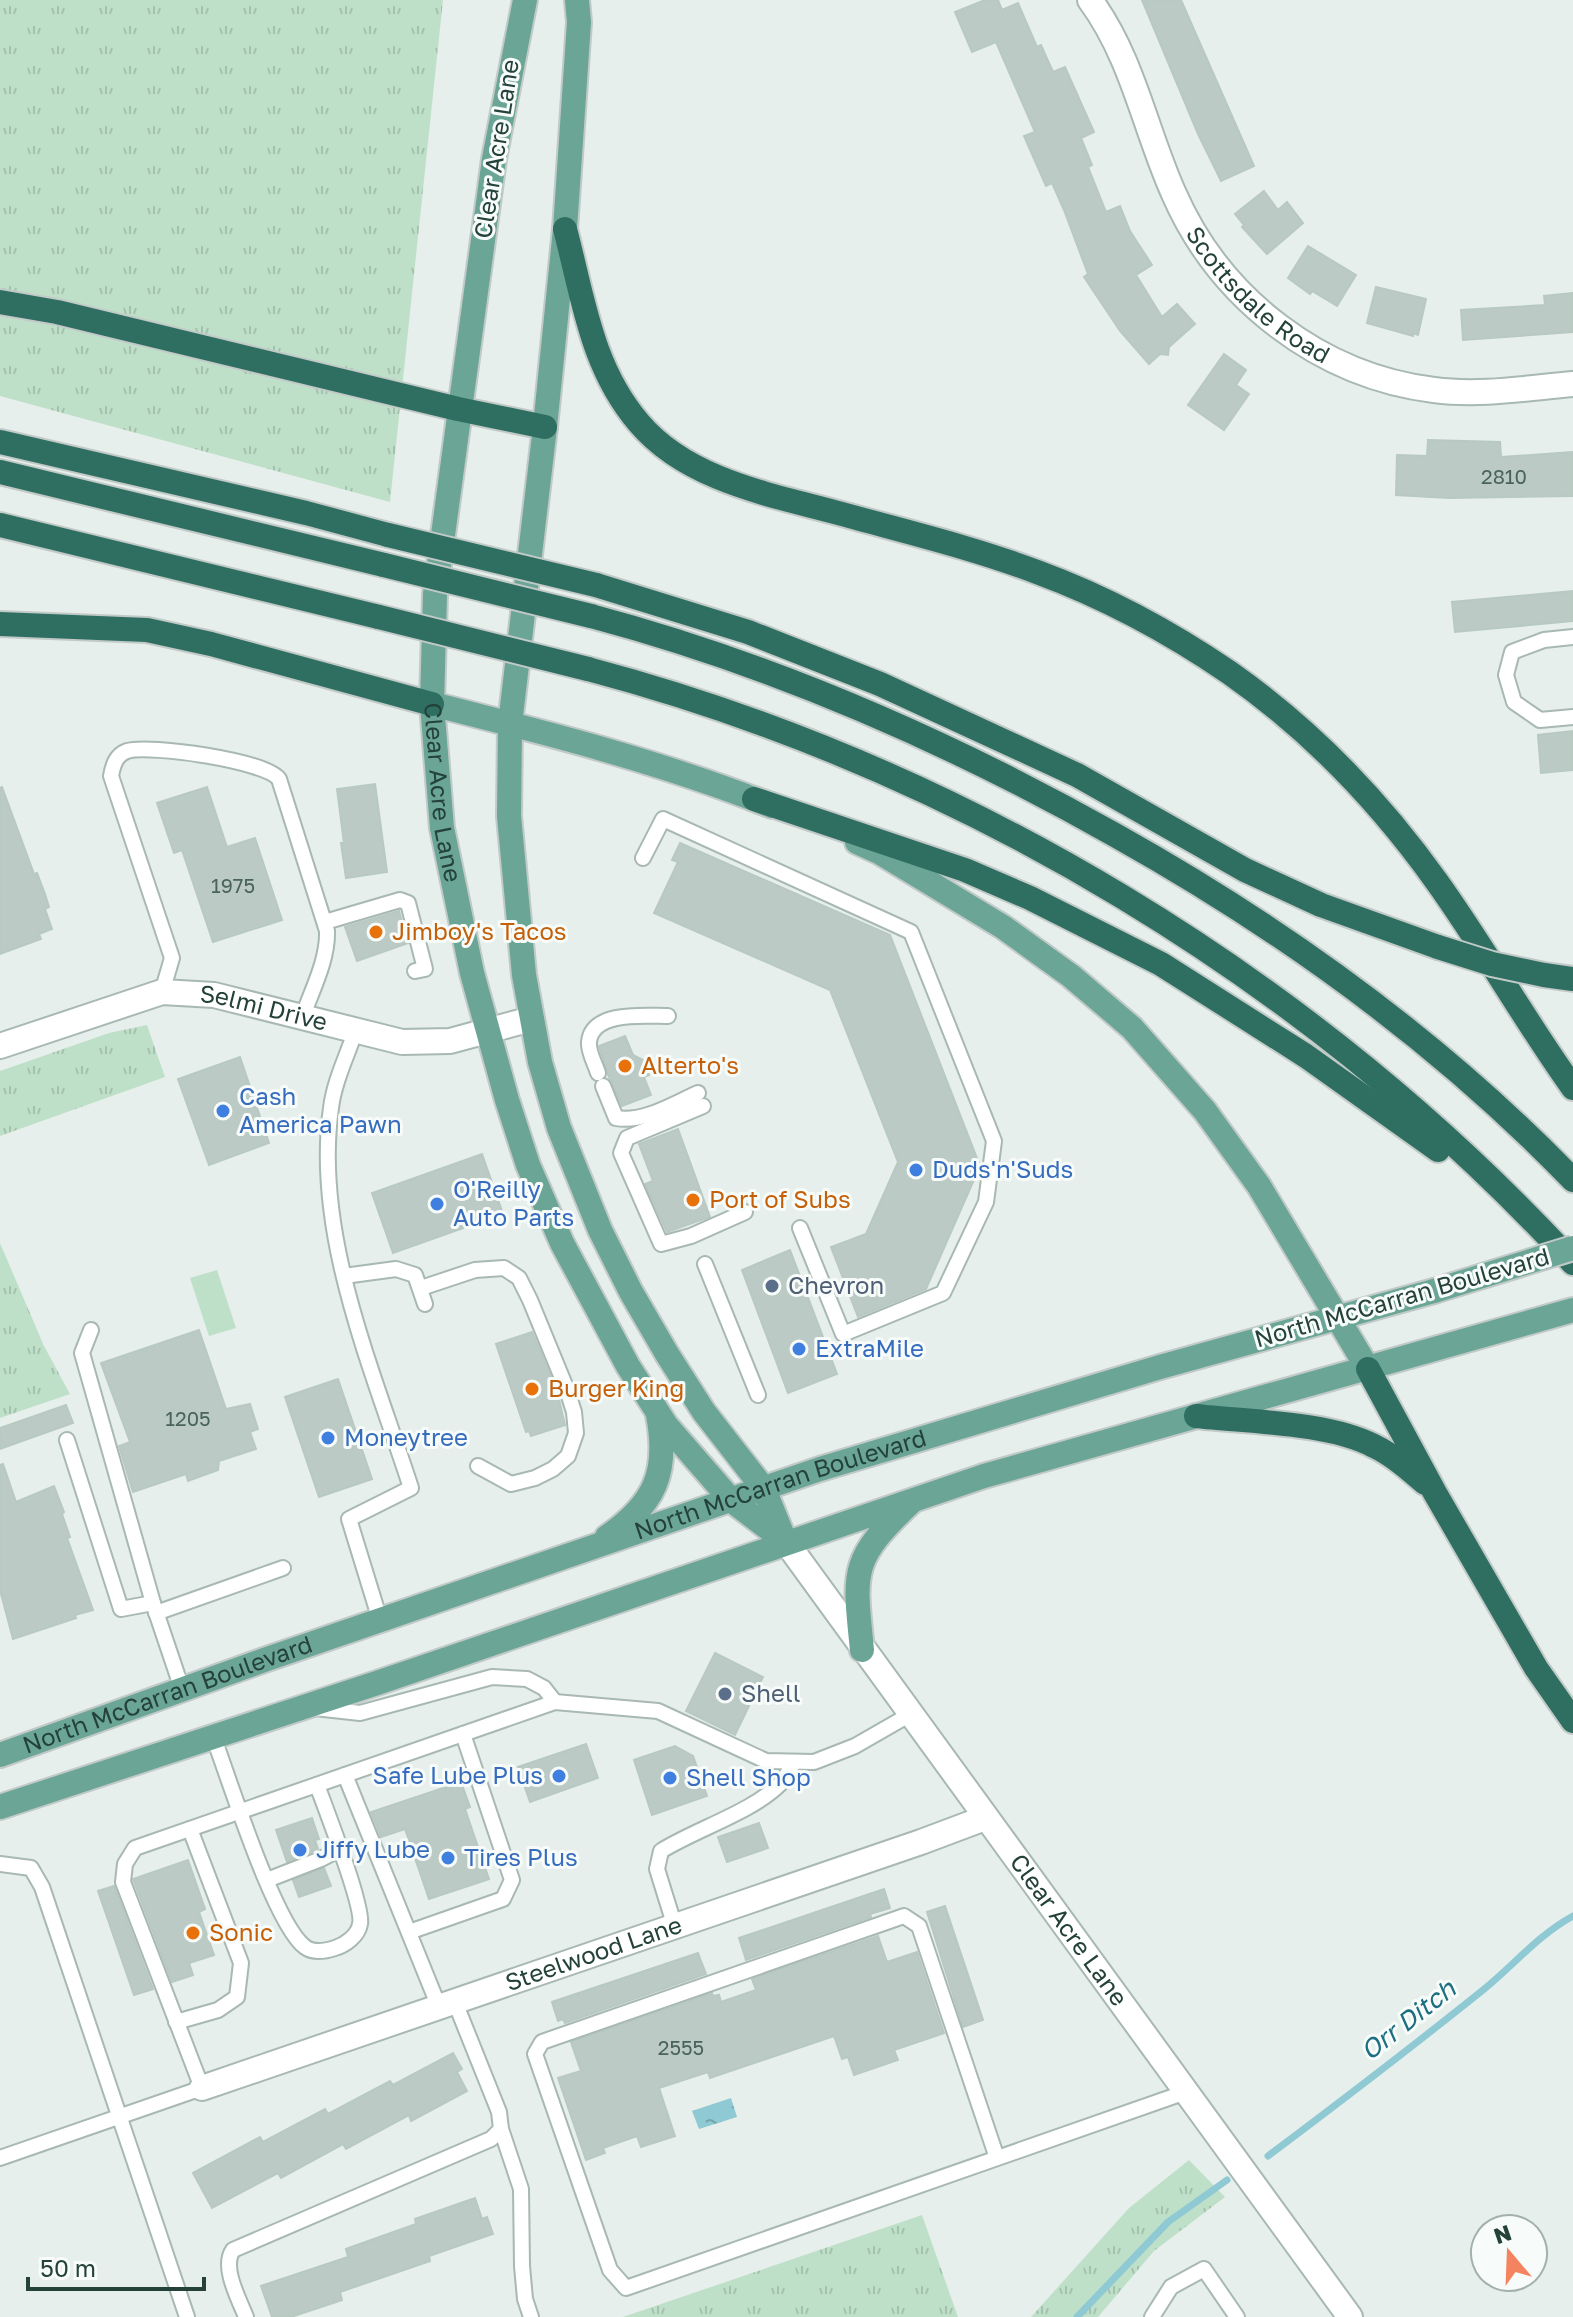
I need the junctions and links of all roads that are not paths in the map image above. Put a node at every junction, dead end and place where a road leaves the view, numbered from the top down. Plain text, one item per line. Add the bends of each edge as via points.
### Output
1 (525, 0) edge
2 (577, 0) edge
3 (1090, 0) edge
4 (565, 229) junction
5 (0, 302) edge
6 (1573, 384) edge
7 (458, 409) junction
8 (545, 427) junction
9 (0, 442) edge
10 (0, 472) edge
11 (0, 525) edge
12 (0, 624) edge
13 (1573, 637) edge
14 (432, 704) junction
15 (1573, 717) edge
16 (510, 724) junction
17 (754, 799) junction
18 (643, 858) dead end
19 (325, 922) junction
20 (415, 971) dead end
21 (1573, 979) edge
22 (162, 992) junction
23 (668, 1016) dead end
24 (302, 1018) junction
25 (531, 1019) junction
26 (355, 1032) junction
27 (489, 1033) junction
28 (0, 1046) edge
29 (1573, 1088) edge
30 (1573, 1180) edge
31 (745, 1212) dead end
32 (800, 1228) dead end
33 (1573, 1248) edge
34 (705, 1264) dead end
35 (1573, 1265) edge
36 (344, 1276) junction
37 (421, 1288) junction
38 (425, 1304) dead end
39 (1573, 1310) edge
40 (1336, 1318) junction
41 (91, 1330) dead end
42 (1368, 1369) junction
43 (758, 1395) dead end
44 (656, 1409) junction
45 (1196, 1416) junction
46 (67, 1440) dead end
47 (478, 1466) dead end
48 (764, 1489) junction
49 (1435, 1493) junction
50 (915, 1498) junction
51 (731, 1500) junction
52 (786, 1542) junction
53 (591, 1548) junction
54 (283, 1568) dead end
55 (155, 1608) junction
56 (380, 1620) junction
57 (862, 1650) junction
58 (182, 1689) junction
59 (555, 1702) junction
60 (303, 1707) junction
61 (909, 1715) junction
62 (1573, 1721) edge
63 (463, 1734) junction
64 (213, 1736) junction
65 (0, 1755) edge
66 (794, 1762) junction
67 (345, 1775) junction
68 (317, 1785) junction
69 (0, 1807) edge
70 (241, 1812) junction
71 (985, 1818) junction
72 (190, 1829) junction
73 (340, 1849) junction
74 (0, 1864) edge
75 (267, 1880) junction
76 (675, 1927) junction
77 (409, 1932) junction
78 (447, 2004) junction
79 (176, 2022) junction
80 (202, 2088) junction
81 (1186, 2092) junction
82 (119, 2115) junction
83 (501, 2129) junction
84 (0, 2158) edge
85 (997, 2158) junction
86 (187, 2317) edge
87 (246, 2317) edge
88 (531, 2317) edge
89 (1152, 2317) edge
90 (1237, 2317) edge
91 (1350, 2317) edge

1 - 7 main road, Clear Acre Lane via 498,132
2 - 4 main road, Clear Acre Lane
3 - 6 street, Scottsdale Road via 1127,64 1192,231 1240,293 1275,324 1352,368 1434,390 1486,392
4 - 8 main road, Clear Acre Lane
4 - 29 highway via 600,361 640,425 671,453 763,493 1038,572 1125,610 1229,673 1317,745 1403,837
5 - 7 highway
7 - 8 highway
7 - 14 main road, Clear Acre Lane via 435,594
8 - 16 main road, Clear Acre Lane
9 - 21 highway, bridge via 596,585 748,632 880,684 1077,775 1258,876 1321,905 1492,964
10 - 30 highway, bridge via 591,616 732,660 889,721 1022,783 1276,933 1388,1013 1497,1106
11 - 35 highway, bridge via 588,669 723,711 874,769 1034,847 1231,968 1381,1081 1499,1186
12 - 14 highway via 147,630
13 - 15 lane via 1544,640 1512,652 1506,675 1514,702 1540,720
14 - 16 main road
14 - 27 main road, Clear Acre Lane via 442,828
16 - 17 main road via 599,747
16 - 25 main road, Clear Acre Lane via 509,816
17 - 35 highway via 965,870 1161,964 1429,1142
17 - 40 main road via 879,852 951,894 1071,976 1132,1028 1205,1111 1259,1186
18 - 32 lane via 663,819 911,932 994,1141 986,1202 943,1293 843,1334
19 - 20 lane via 400,900 408,903 425,969
19 - 22 lane via 274,772 159,748 127,751 113,765 111,776 172,958
19 - 24 lane via 328,943
22 - 24 street, Selmi Drive via 214,995
22 - 28 street, Selmi Drive
23 - 31 lane via 625,1015 590,1034 588,1046 616,1118 627,1120 701,1100 627,1138 621,1153 661,1244
24 - 26 street, Selmi Drive
25 - 27 street, Selmi Drive
25 - 48 main road, Clear Acre Lane via 559,1128 607,1242 667,1354
26 - 27 street, Selmi Drive via 437,1043
26 - 36 lane via 331,1104 326,1172
27 - 44 main road, Clear Acre Lane via 545,1208
33 - 40 main road, North McCarran Boulevard, bridge
34 - 43 lane
36 - 37 lane via 396,1269 415,1275
36 - 56 lane via 411,1488 349,1519
37 - 38 lane
37 - 47 lane via 475,1270 512,1271 530,1300 567,1390 576,1433 568,1456 535,1478 511,1484
39 - 42 main road, North McCarran Boulevard
40 - 42 main road
40 - 48 main road, North McCarran Boulevard via 983,1419
41 - 55 lane via 82,1353
42 - 45 main road, North McCarran Boulevard
42 - 49 highway
44 - 51 main road, Clear Acre Lane
44 - 53 main road via 663,1442 657,1484 641,1508
45 - 49 highway via 1340,1433 1385,1452
45 - 50 main road, North McCarran Boulevard
46 - 55 lane via 121,1609
48 - 51 main road, North McCarran Boulevard
48 - 52 main road, Clear Acre Lane
49 - 62 highway via 1536,1668
50 - 52 main road, North McCarran Boulevard
50 - 57 main road via 881,1530 860,1566 856,1590
51 - 52 main road, Clear Acre Lane
51 - 53 main road, North McCarran Boulevard
52 - 57 street, Clear Acre Lane
52 - 60 main road, North McCarran Boulevard
53 - 56 main road, North McCarran Boulevard
54 - 55 lane
55 - 58 lane
56 - 58 main road, North McCarran Boulevard
57 - 61 street, Clear Acre Lane
58 - 65 main road, North McCarran Boulevard
59 - 60 lane via 527,1679 492,1677 360,1713
59 - 63 lane
59 - 66 lane via 658,1711 766,1761
60 - 64 main road, North McCarran Boulevard
61 - 66 lane via 855,1746 814,1762
61 - 71 street, Clear Acre Lane
63 - 67 lane
63 - 77 lane via 512,1880 503,1899
64 - 69 main road, North McCarran Boulevard
64 - 70 lane
66 - 76 lane via 781,1783 747,1807 661,1851 657,1869
67 - 68 lane
67 - 77 lane
68 - 70 lane
68 - 73 lane
70 - 72 lane
70 - 75 lane
71 - 76 street, Steelwood Lane
71 - 81 street, Clear Acre Lane
72 - 79 lane via 241,1963 240,1983 237,1997 218,2010
72 - 79 lane via 135,1848 125,1864 123,1882
73 - 75 lane
73 - 75 lane via 360,1924 341,1946 305,1948 287,1925
74 - 82 lane via 31,1868 42,1887
76 - 78 street, Steelwood Lane
77 - 78 lane
78 - 80 street, Steelwood Lane
78 - 83 lane via 499,2112
79 - 80 lane
80 - 82 lane
81 - 85 lane
81 - 91 street, Clear Acre Lane
82 - 84 lane
82 - 86 lane
83 - 87 lane via 491,2139 233,2250 229,2269
83 - 88 lane via 521,2189 522,2266
85 - 85 lane via 626,2288 610,2270 535,2054 542,2042 904,1916 919,1926
89 - 90 lane via 1171,2287 1204,2269

